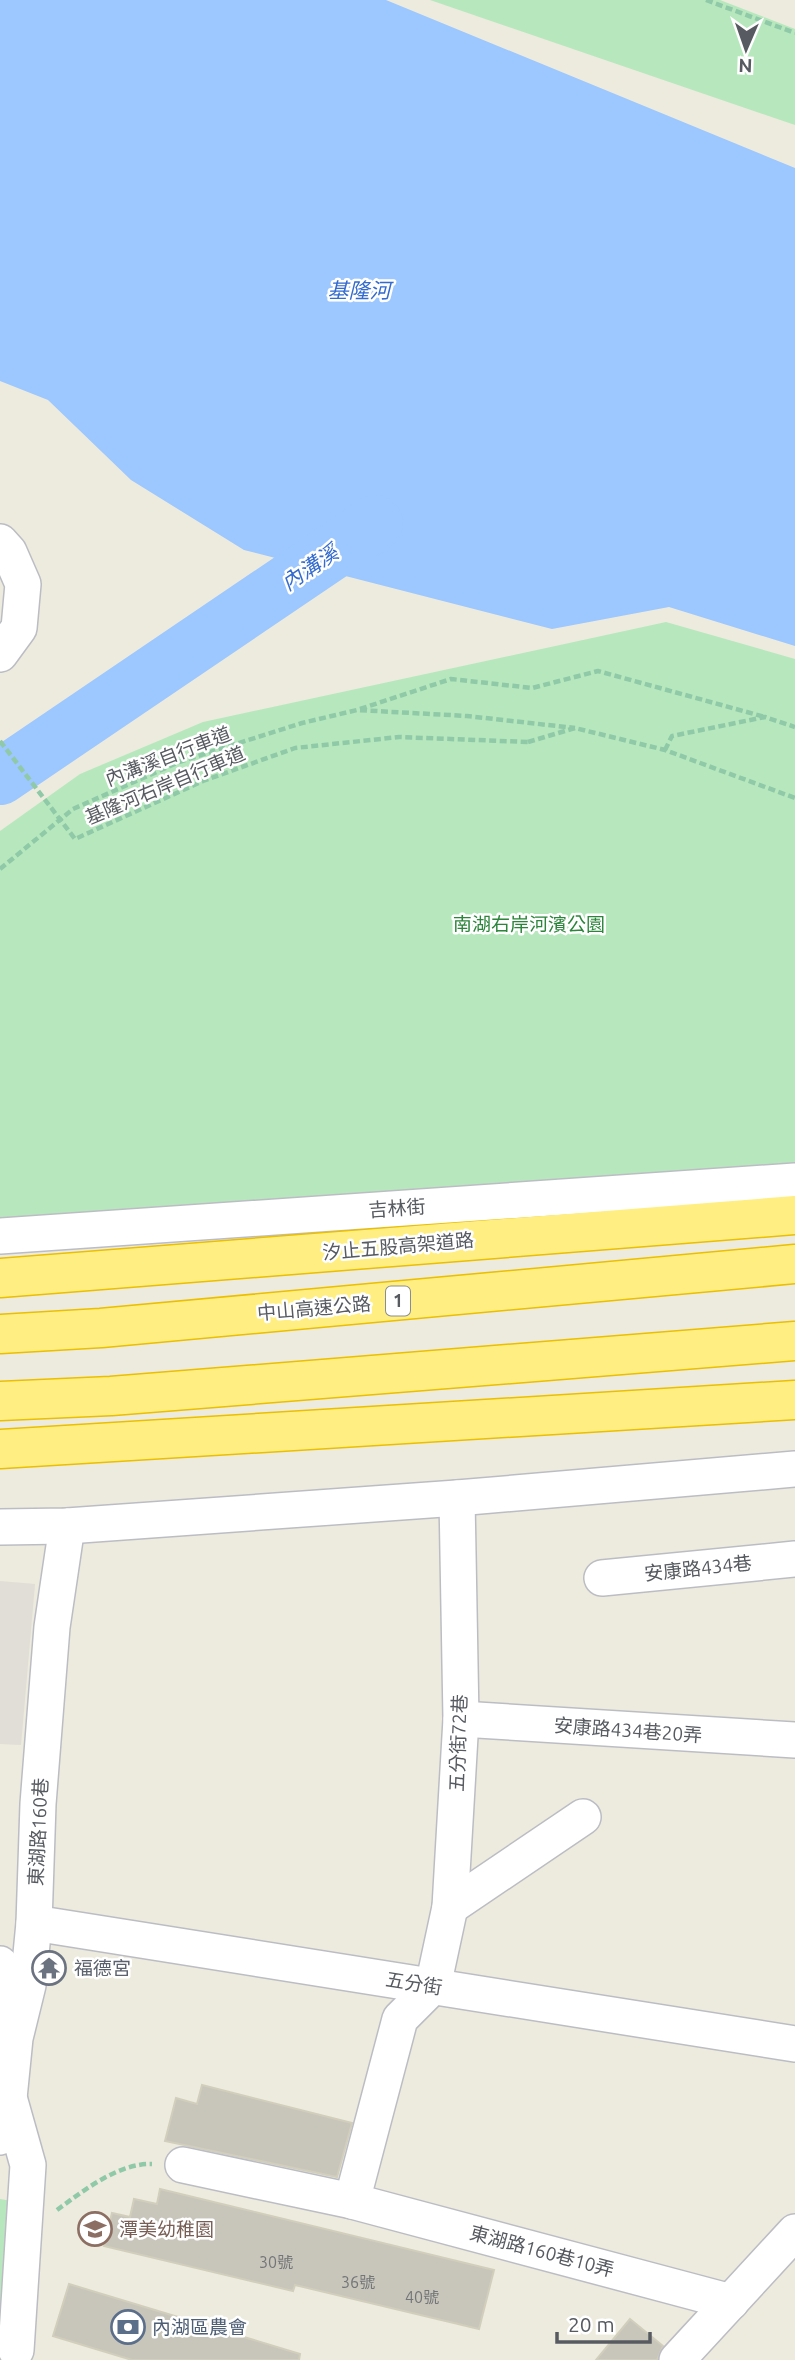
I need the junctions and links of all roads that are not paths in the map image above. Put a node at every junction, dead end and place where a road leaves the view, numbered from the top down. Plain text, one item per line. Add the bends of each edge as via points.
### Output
1 (0, 542) edge
2 (0, 654) edge
3 (795, 1181) edge
4 (795, 1215) edge
5 (0, 1236) edge
6 (795, 1264) edge
7 (0, 1278) edge
8 (0, 1334) edge
9 (795, 1341) edge
10 (795, 1400) edge
11 (0, 1401) edge
12 (0, 1449) edge
13 (795, 1469) edge
14 (457, 1498) junction
15 (0, 1515) edge
16 (66, 1526) junction
17 (0, 1527) edge
18 (795, 1559) edge
19 (602, 1578) dead end
20 (461, 1719) junction
21 (795, 1740) edge
22 (583, 1817) dead end
23 (450, 1907) junction
24 (34, 1923) junction
25 (0, 1964) edge
26 (433, 1986) junction
27 (15, 2038) junction
28 (795, 2044) edge
29 (9, 2098) junction
30 (0, 2137) edge
31 (183, 2165) road end
32 (352, 2201) junction
33 (795, 2232) edge
34 (731, 2302) junction
35 (20, 2352) edge
36 (677, 2360) edge

1 - 2 street via 23,584 19,628
3 - 5 street, 吉林街
4 - 7 highway, 汐止五股高架道路
6 - 8 highway, 中山高速公路 / 1
9 - 11 highway
10 - 12 highway
13 - 14 street
14 - 16 street
14 - 20 street, 五分街72巷
15 - 16 street via 53,1515
16 - 17 street
16 - 24 street, 東湖路160巷 via 52,1627
18 - 19 street, 安康路434巷
20 - 21 street, 安康路434巷20弄
20 - 23 street, 五分街72巷
22 - 23 street
23 - 26 street, 五分街72巷
24 - 26 street, 五分街
24 - 27 street, 東湖路160巷 via 28,1985
25 - 27 street
26 - 28 street, 五分街
26 - 32 street via 400,2019
27 - 29 street, 東湖路160巷
29 - 30 street, 東湖路160巷
29 - 35 street via 29,2165 22,2235
31 - 32 street, 東湖路160巷10弄
32 - 34 street, 東湖路160巷10弄
33 - 34 street
34 - 36 street

